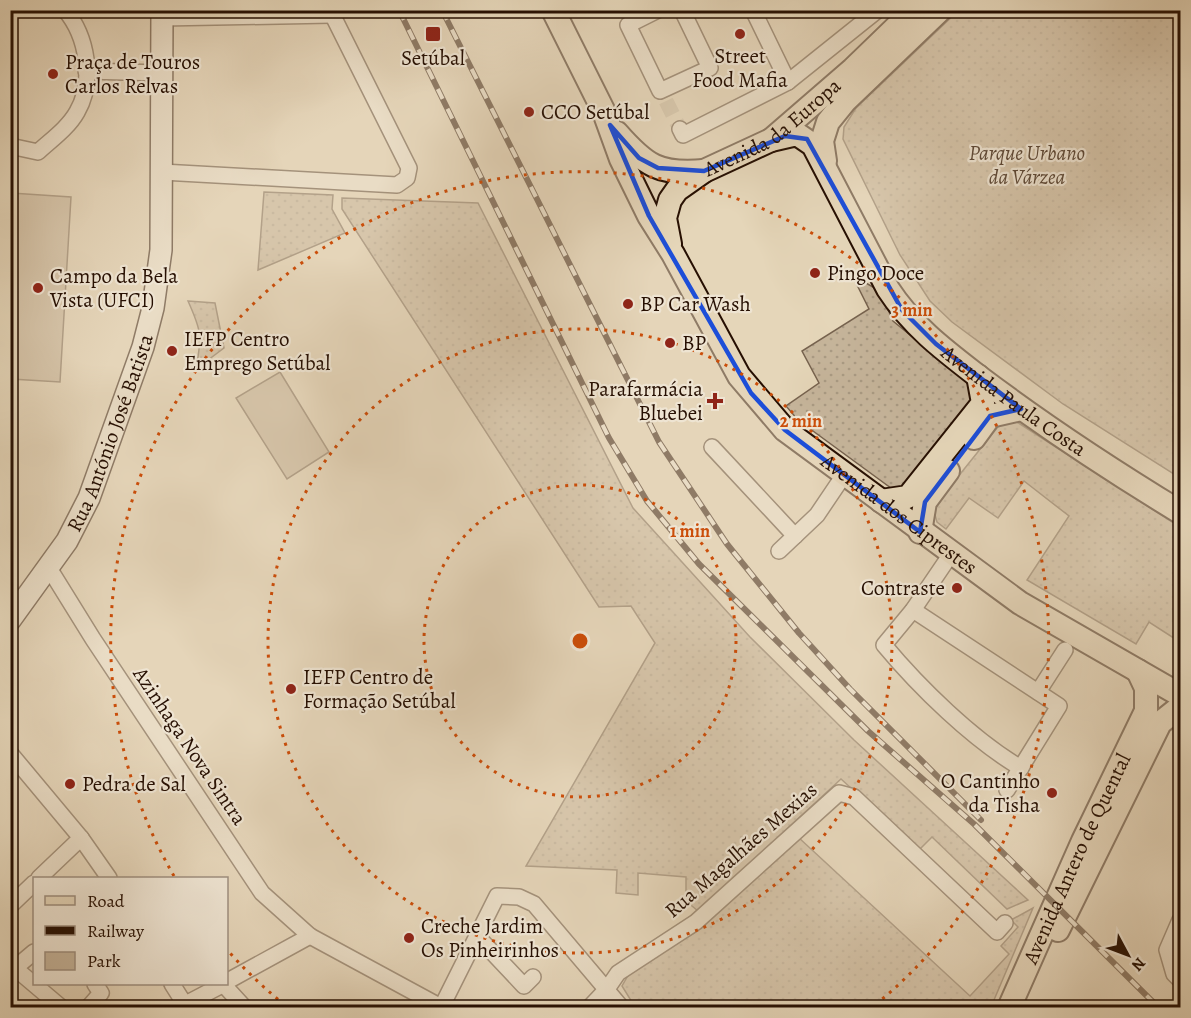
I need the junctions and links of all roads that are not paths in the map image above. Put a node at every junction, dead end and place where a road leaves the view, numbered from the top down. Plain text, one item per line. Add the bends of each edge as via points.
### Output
1 (553, 10) edge
2 (658, 10) edge
3 (682, 10) edge
4 (753, 10) edge
5 (878, 10) edge
6 (914, 10) edge
7 (940, 10) edge
8 (66, 11) edge
9 (331, 13) edge
10 (162, 14) edge
11 (86, 71) junction
12 (162, 73) junction
13 (788, 82) junction
14 (610, 125) junction
15 (682, 132) dead end
16 (771, 140) junction
17 (10, 146) edge
18 (825, 166) junction
19 (704, 171) junction
20 (162, 172) junction
21 (673, 254) junction
22 (978, 376) junction
23 (1020, 409) junction
24 (712, 447) dead end
25 (843, 475) junction
26 (881, 501) junction
27 (1180, 512) edge
28 (920, 532) junction
29 (795, 536) junction
30 (780, 551) dead end
31 (951, 554) junction
32 (49, 568) junction
33 (913, 610) junction
34 (10, 620) edge
35 (1065, 650) dead end
36 (1138, 671) junction
37 (1038, 692) junction
38 (1180, 695) edge
39 (1180, 707) edge
40 (10, 753) edge
41 (1020, 768) junction
42 (1007, 790) dead end
43 (81, 838) junction
44 (41, 877) edge
45 (108, 877) edge
46 (33, 884) edge
47 (10, 906) edge
48 (1180, 920) edge
49 (1005, 923) dead end
50 (310, 936) junction
51 (477, 936) junction
52 (33, 953) edge
53 (13, 966) edge
54 (533, 977) dead end
55 (1180, 980) edge
56 (228, 981) edge
57 (33, 983) edge
58 (35, 985) edge
59 (96, 985) edge
60 (172, 985) edge
61 (220, 985) edge
62 (226, 985) edge
63 (607, 989) junction
64 (443, 1003) edge
65 (181, 1005) edge
66 (62, 1008) edge
67 (88, 1008) edge
68 (245, 1008) edge
69 (457, 1008) edge
70 (589, 1008) edge
71 (622, 1008) edge
72 (1009, 1008) edge
73 (1026, 1008) edge

1 - 14 main road, Avenida dos Ciprestes
2 - 3 street via 628,25 663,96 710,68
4 - 13 street
5 - 13 street
6 - 16 main road, Avenida da Europa
7 - 18 main road, Avenida da Europa via 845,100 828,122 822,141
8 - 11 street via 81,34
9 - 10 street
9 - 20 street via 409,168 407,178 397,185
10 - 12 main road, Rua António José Batista
11 - 12 street
11 - 17 street via 82,101 63,129 38,152
12 - 20 main road, Rua António José Batista
13 - 15 street
14 - 19 main road via 639,158 658,168 682,173
14 - 21 main road, Avenida dos Ciprestes via 621,159 658,234
16 - 18 main road, Avenida Paula Costa via 803,136
16 - 19 main road, Avenida da Europa
18 - 22 main road, Avenida Paula Costa via 882,279 902,310 936,344
19 - 21 main road, Avenida da Europa via 690,178 670,200 665,218
20 - 32 main road, Rua António José Batista via 161,250 143,347 89,498
21 - 25 main road, Avenida dos Ciprestes via 751,393 785,430
22 - 23 main road, Avenida Paula Costa
22 - 26 main road via 983,403 908,497
23 - 27 main road, Avenida Paula Costa
23 - 28 main road via 990,416 925,502
24 - 29 street
25 - 26 main road, Avenida dos Ciprestes
25 - 29 street via 817,515
26 - 28 main road, Avenida dos Ciprestes
28 - 31 main road, Avenida dos Ciprestes
29 - 30 street
31 - 33 street
31 - 36 main road, Avenida dos Ciprestes via 1020,603
32 - 34 main road, Rua António José Batista
32 - 50 street, Azinhaga Nova Sintra via 262,893
33 - 37 street
33 - 41 street via 884,645 992,751
35 - 37 street
36 - 38 main road, Avenida dos Ciprestes
36 - 72 main road, Avenida Antero de Quental via 1146,688 1146,711 1059,892
37 - 41 street via 1059,706
39 - 73 main road, Avenida Antero de Quental via 1160,723 1056,934
40 - 43 street
41 - 42 street
43 - 44 street
43 - 45 street
46 - 47 street
48 - 55 street via 1167,950 1174,974
49 - 63 street, Rua Magalhães Mexias via 997,932 854,797 839,792 696,922 624,968
50 - 56 street
50 - 64 street, Azinhaga Nova Sintra
51 - 54 street via 524,986
51 - 63 street via 497,896 519,897 534,904
51 - 64 street
52 - 53 street
53 - 57 street
58 - 66 street
59 - 67 street via 101,993
60 - 65 street
61 - 65 street
62 - 68 street
63 - 70 street
63 - 71 street
64 - 69 street, Azinhaga Nova Sintra

